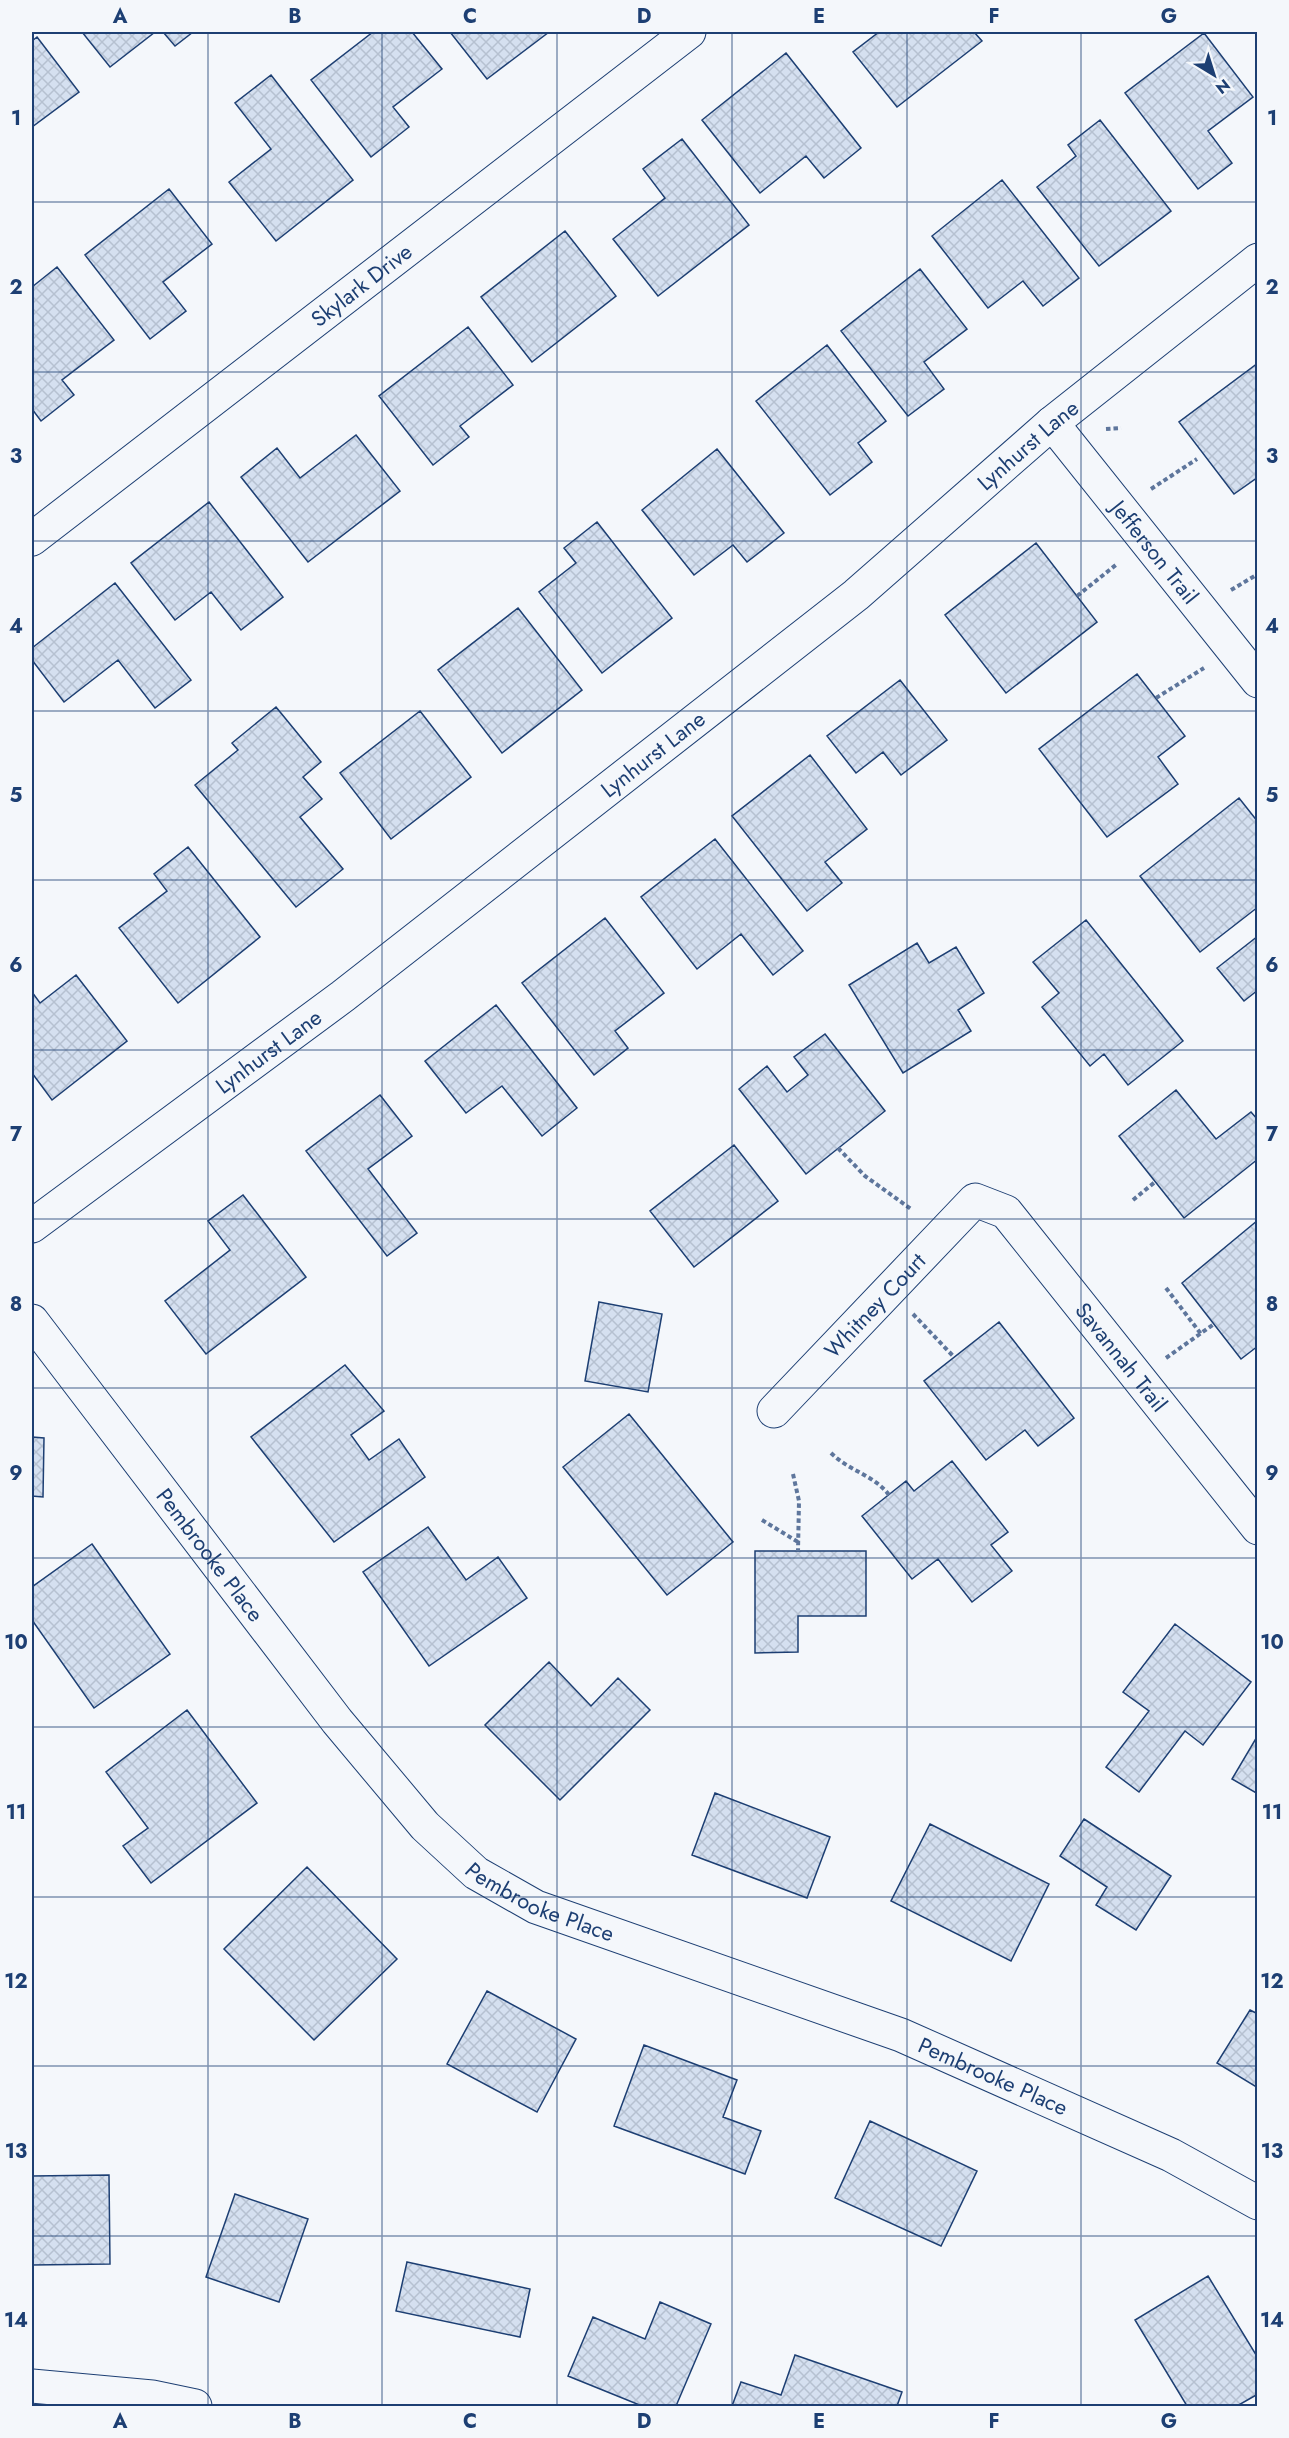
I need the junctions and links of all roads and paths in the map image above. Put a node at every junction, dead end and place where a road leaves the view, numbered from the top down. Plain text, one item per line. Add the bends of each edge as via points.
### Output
1 (689, 32) edge
2 (1257, 260) edge
3 (1052, 423) junction
4 (1107, 429) dead end
5 (1121, 429) dead end
6 (1197, 459) dead end
7 (1148, 491) dead end
8 (32, 539) edge
9 (1122, 559) dead end
10 (1257, 574) edge
11 (1228, 593) dead end
12 (1077, 596) dead end
13 (1207, 666) dead end
14 (1257, 681) edge
15 (1156, 698) dead end
16 (838, 1148) dead end
17 (1155, 1182) dead end
18 (975, 1200) joint
19 (1133, 1200) dead end
20 (911, 1209) dead end
21 (32, 1226) edge
22 (1166, 1288) dead end
23 (907, 1308) dead end
24 (32, 1322) edge
25 (1214, 1324) dead end
26 (1201, 1334) junction
27 (954, 1357) dead end
28 (1161, 1362) dead end
29 (774, 1411) dead end
30 (831, 1453) dead end
31 (793, 1474) dead end
32 (889, 1495) dead end
33 (762, 1520) dead end
34 (1257, 1528) edge
35 (798, 1542) junction
36 (798, 1551) dead end
37 (1257, 2203) edge
38 (32, 2386) edge
39 (195, 2406) edge

1 - 8 street, Skylark Drive
2 - 3 street, Lynhurst Lane
3 - 14 street, Jefferson Trail
3 - 21 street, Lynhurst Lane via 856,595 343,996
4 - 5 path
6 - 7 path
9 - 12 path
10 - 11 path
13 - 15 path
16 - 20 path via 865,1176
17 - 19 path
18 - 29 street, Whitney Court
18 - 34 street, Savannah Trail via 1006,1212
22 - 26 path
23 - 27 path
24 - 37 street, Pembrooke Place via 337,1721 426,1826 476,1873 536,1907 901,2035 1171,2155
25 - 26 path
26 - 28 path
30 - 32 path via 841,1463 880,1484
31 - 35 path via 799,1501
33 - 35 path
35 - 36 path
38 - 39 street via 152,2397

